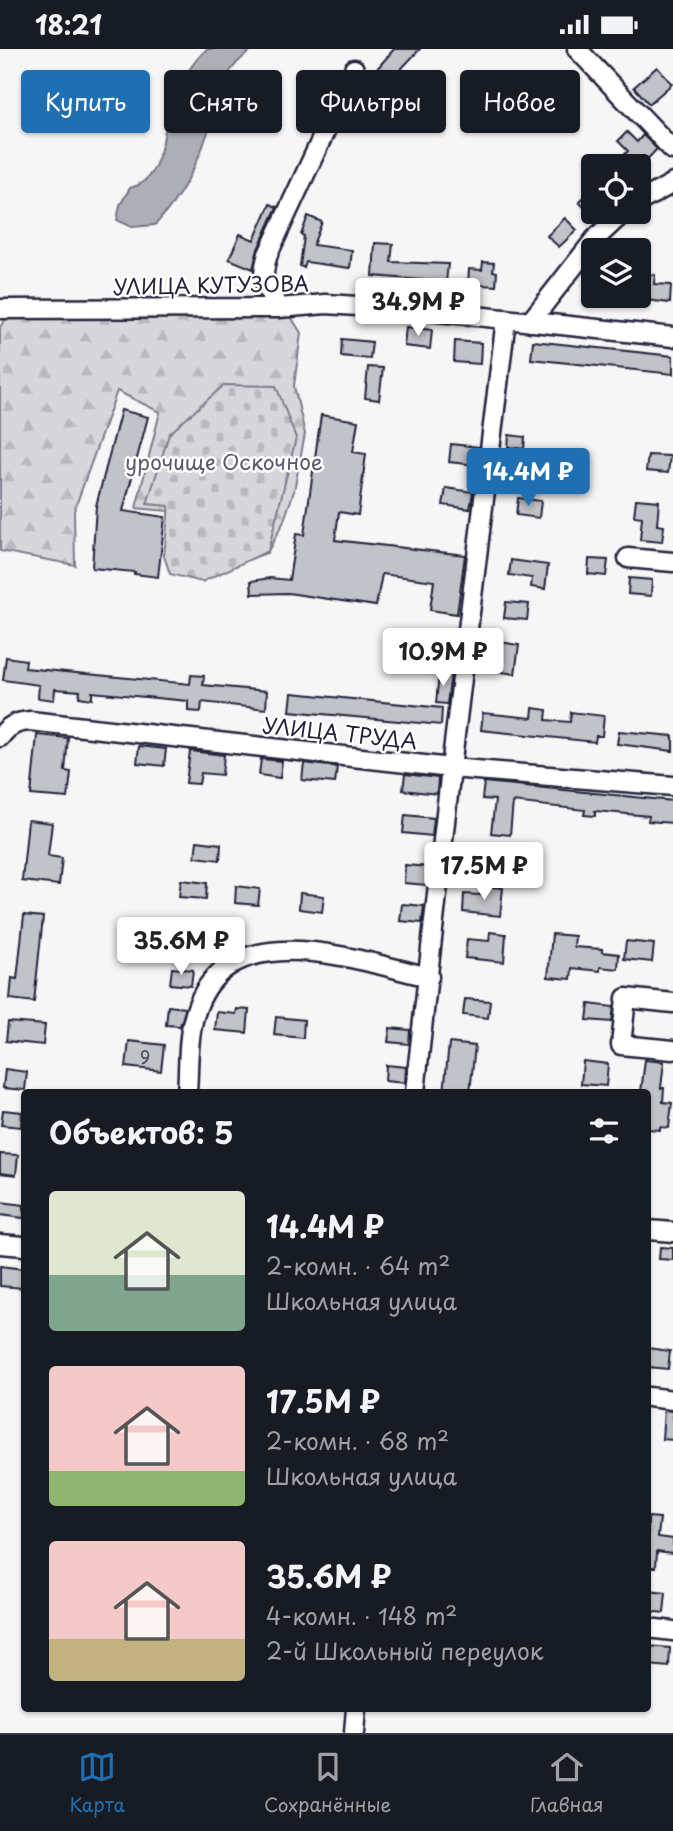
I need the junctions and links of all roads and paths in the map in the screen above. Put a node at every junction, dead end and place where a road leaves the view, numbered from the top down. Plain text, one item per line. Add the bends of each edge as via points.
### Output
1 (577, 49) edge
2 (354, 69) dead end
3 (673, 149) edge
4 (673, 183) edge
5 (651, 195) edge
6 (611, 224) edge
7 (279, 308) junction
8 (0, 309) edge
9 (506, 319) junction
10 (530, 322) junction
11 (673, 337) edge
12 (628, 558) dead end
13 (673, 562) edge
14 (3, 733) edge
15 (451, 768) junction
16 (673, 786) edge
17 (429, 977) junction
18 (673, 1003) edge
19 (673, 1050) edge
20 (187, 1089) edge
21 (415, 1089) edge
22 (651, 1230) edge
23 (673, 1233) edge
24 (0, 1244) edge
25 (21, 1246) edge
26 (651, 1397) edge
27 (673, 1400) edge
28 (651, 1628) edge
29 (673, 1632) edge
30 (356, 1712) edge
31 (354, 1733) edge

1 - 3 street
2 - 7 street via 262,271 265,286
4 - 5 street
6 - 10 street
7 - 8 street, УЛИЦА КУТУЗОВА
7 - 9 street, УЛИЦА КУТУЗОВА via 327,304
9 - 10 street, УЛИЦА КУТУЗОВА
9 - 15 street
10 - 11 street, УЛИЦА КУТУЗОВА
12 - 13 street
14 - 15 street, УЛИЦА ТРУДА via 17,722 30,721
15 - 16 street, УЛИЦА ТРУДА
15 - 17 street
17 - 20 street via 347,958 285,950 242,958 219,973 203,994 193,1019
17 - 21 street
18 - 19 street via 626,998 621,1045
22 - 23 street
24 - 25 street
26 - 27 street
28 - 29 street
30 - 31 street

